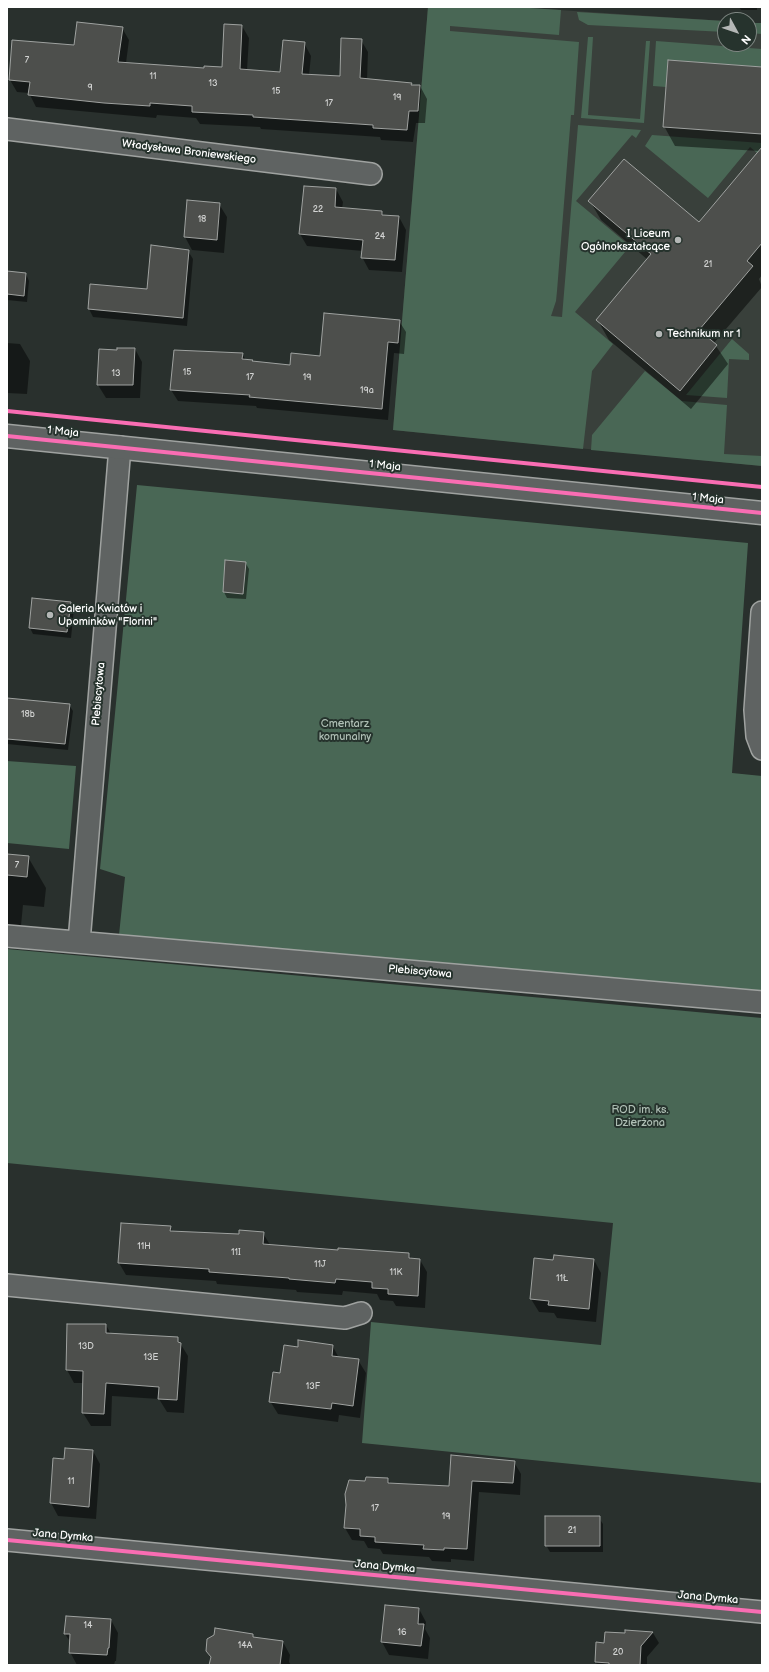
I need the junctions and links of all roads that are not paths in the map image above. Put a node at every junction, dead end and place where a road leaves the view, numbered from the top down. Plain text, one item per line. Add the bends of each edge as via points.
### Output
1 (7, 129) edge
2 (371, 174) dead end
3 (7, 436) edge
4 (120, 447) junction
5 (762, 513) edge
6 (762, 612) edge
7 (762, 749) edge
8 (7, 936) edge
9 (79, 942) junction
10 (762, 1002) edge
11 (7, 1285) edge
12 (361, 1313) dead end
13 (7, 1540) edge
14 (762, 1612) edge

1 - 2 street, Władysława Broniewskiego
3 - 4 street, 1 Maja
4 - 5 street, 1 Maja
4 - 9 street, Plebiscytowa
6 - 7 street via 755,710 757,736
8 - 9 street, Plebiscytowa
9 - 10 street, Plebiscytowa
11 - 12 street via 344,1318
13 - 14 street, Jana Dymka

